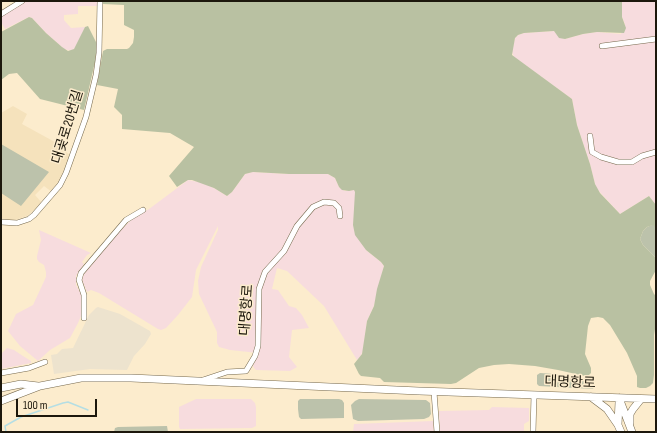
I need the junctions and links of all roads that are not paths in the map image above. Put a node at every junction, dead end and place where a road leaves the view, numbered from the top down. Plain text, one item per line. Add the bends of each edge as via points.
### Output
1 (22, 1) edge
2 (100, 1) edge
3 (1, 14) edge
4 (656, 39) edge
5 (602, 46) dead end
6 (590, 136) dead end
7 (656, 152) edge
8 (143, 210) dead end
9 (340, 216) dead end
10 (1, 222) edge
11 (84, 318) dead end
12 (44, 362) dead end
13 (1, 373) edge
14 (200, 381) junction
15 (40, 386) junction
16 (1, 388) edge
17 (434, 392) junction
18 (534, 395) junction
19 (591, 397) junction
20 (619, 398) junction
21 (641, 399) junction
22 (656, 399) edge
23 (1, 401) edge
24 (620, 428) edge
25 (631, 429) edge
26 (437, 432) edge
27 (533, 432) edge

1 - 3 street
2 - 10 street, 대곶로20번길 via 96,75 86,117 66,173 50,198 28,219 17,223
4 - 5 street
6 - 7 street via 592,152 618,162 632,162
8 - 11 street via 123,223 81,273 79,280 84,295
9 - 14 street, 대명항로 via 339,208 334,203 324,202 313,207 297,226 284,250 265,272 259,290 258,346 246,371 221,373
12 - 13 street via 29,368
14 - 15 main road, 대명항로 via 80,378
14 - 17 main road, 대명항로
15 - 16 main road via 21,384
15 - 23 main road, 대명항로
17 - 18 main road, 대명항로
17 - 26 street
18 - 19 main road, 대명항로
18 - 27 street
19 - 20 main road, 대명항로
19 - 24 main road via 607,409
20 - 21 main road, 대명항로
20 - 24 main road
20 - 25 main road
21 - 22 main road, 대명항로
21 - 25 main road via 630,414

